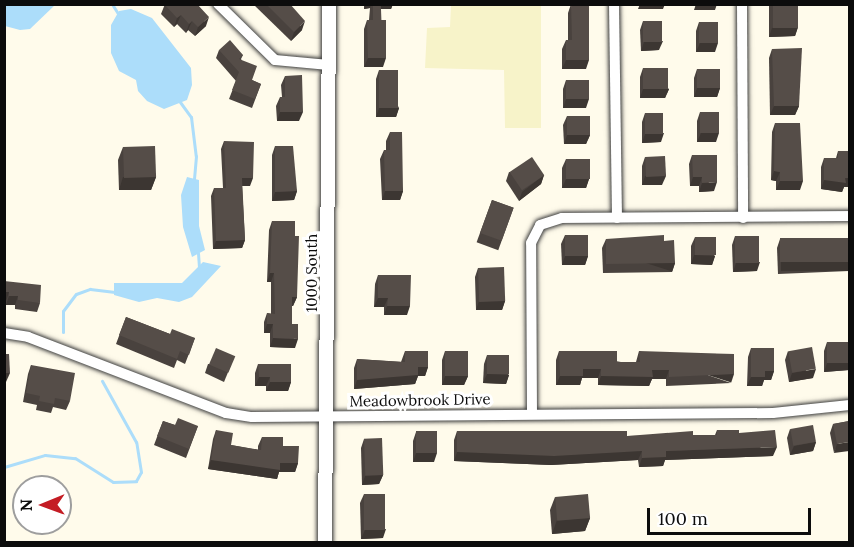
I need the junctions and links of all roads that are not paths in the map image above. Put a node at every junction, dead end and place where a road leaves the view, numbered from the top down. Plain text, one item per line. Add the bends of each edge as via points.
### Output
1 (218, 4) edge
2 (329, 4) edge
3 (615, 4) edge
4 (742, 4) edge
5 (328, 65) junction
6 (849, 216) edge
7 (617, 218) junction
8 (743, 218) junction
9 (4, 333) edge
10 (849, 405) edge
11 (532, 413) junction
12 (328, 417) junction
13 (325, 543) edge

1 - 5 street via 274,60
2 - 5 street, 1000 South
3 - 7 street
4 - 8 street
5 - 12 street, 1000 South
6 - 8 street
7 - 8 street
7 - 11 street via 562,218 540,225 531,243
9 - 12 street, Meadowbrook Drive via 27,337 225,413
10 - 11 street, Meadowbrook Drive via 773,413
11 - 12 street, Meadowbrook Drive
12 - 13 street, 1000 South

